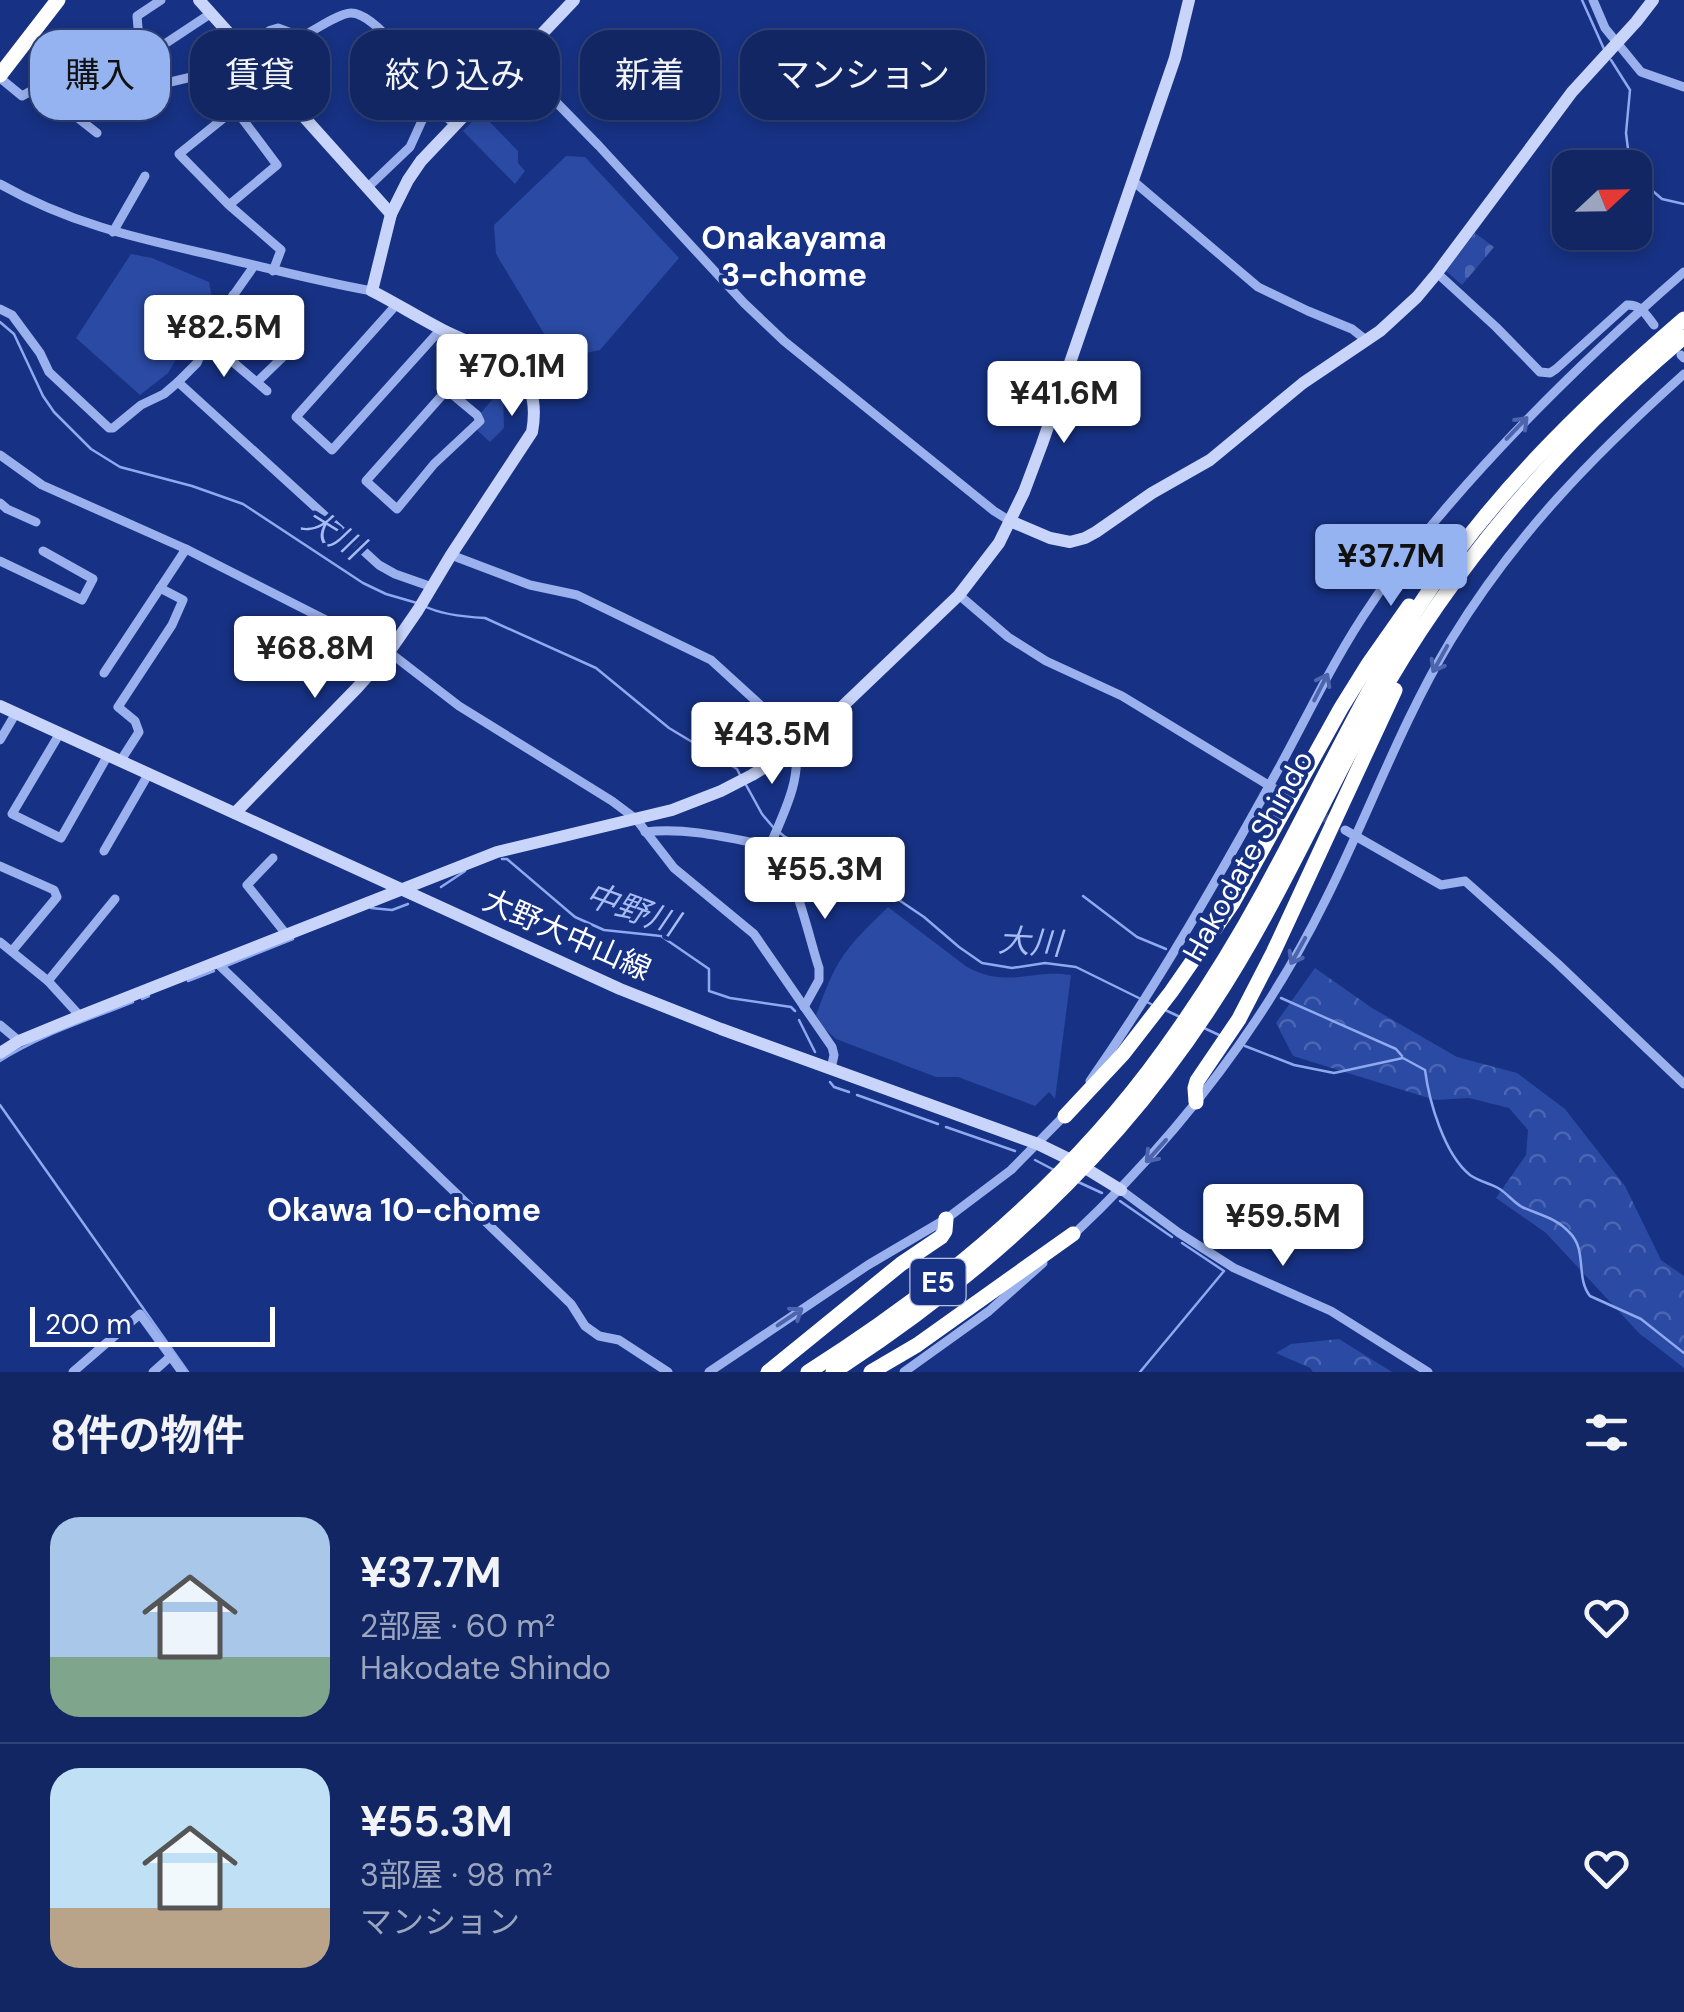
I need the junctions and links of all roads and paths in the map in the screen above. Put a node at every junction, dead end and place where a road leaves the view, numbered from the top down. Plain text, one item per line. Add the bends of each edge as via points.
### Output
1 (58, 0) edge
2 (161, 0) edge
3 (199, 0) edge
4 (574, 0) edge
5 (1188, 0) edge
6 (1593, 0) edge
7 (1652, 0) edge
8 (210, 14) junction
9 (224, 30) edge
10 (315, 30) edge
11 (379, 30) edge
12 (545, 30) edge
13 (1610, 49) junction
14 (0, 77) edge
15 (1684, 86) edge
16 (30, 93) edge
17 (560, 106) edge
18 (81, 120) edge
19 (305, 120) edge
20 (422, 120) edge
21 (450, 120) edge
22 (458, 120) edge
23 (454, 124) junction
24 (97, 132) dead end
25 (145, 176) dead end
26 (1132, 180) junction
27 (0, 184) edge
28 (367, 188) junction
29 (229, 205) junction
30 (391, 214) junction
31 (114, 232) junction
32 (254, 266) junction
33 (274, 271) junction
34 (1437, 272) junction
35 (1684, 272) edge
36 (372, 291) junction
37 (233, 295) junction
38 (398, 304) junction
39 (1642, 308) junction
40 (0, 309) edge
41 (1684, 318) edge
42 (1654, 325) dead end
43 (442, 329) junction
44 (1684, 338) edge
45 (207, 340) junction
46 (1366, 340) junction
47 (484, 348) junction
48 (1684, 374) edge
49 (178, 382) junction
50 (257, 382) junction
51 (447, 390) junction
52 (267, 391) dead end
53 (0, 455) edge
54 (1507, 488) junction
55 (0, 503) edge
56 (1010, 521) junction
57 (36, 522) dead end
58 (186, 550) junction
59 (43, 552) dead end
60 (451, 555) junction
61 (0, 561) edge
62 (1456, 576) junction
63 (160, 588) junction
64 (430, 591) junction
65 (958, 595) junction
66 (388, 652) junction
67 (104, 674) dead end
68 (0, 706) edge
69 (16, 714) junction
70 (60, 733) junction
71 (0, 740) edge
72 (798, 745) junction
73 (114, 757) junction
74 (149, 773) junction
75 (1274, 789) junction
76 (236, 812) junction
77 (636, 820) junction
78 (644, 832) junction
79 (1350, 833) junction
80 (774, 837) junction
81 (104, 851) dead end
82 (273, 858) dead end
83 (0, 866) edge
84 (403, 888) junction
85 (115, 898) dead end
86 (286, 934) junction
87 (0, 942) edge
88 (12, 951) junction
89 (217, 963) junction
90 (48, 981) junction
91 (1204, 1004) junction
92 (804, 1007) junction
93 (1146, 1011) junction
94 (80, 1016) junction
95 (0, 1025) edge
96 (19, 1041) junction
97 (1232, 1045) junction
98 (0, 1052) edge
99 (831, 1069) junction
100 (1684, 1084) edge
101 (1196, 1102) joint
102 (1065, 1116) joint
103 (1038, 1144) junction
104 (1061, 1181) junction
105 (1121, 1190) junction
106 (946, 1219) junction
107 (1073, 1234) junction
108 (171, 1356) junction
109 (73, 1372) edge
110 (154, 1372) edge
111 (182, 1372) edge
112 (668, 1372) edge
113 (710, 1372) edge
114 (768, 1372) edge
115 (808, 1372) edge
116 (833, 1372) edge
117 (871, 1372) edge
118 (904, 1372) edge
119 (1428, 1372) edge

1 - 14 highway
2 - 8 street via 137,16 146,58
3 - 8 street
4 - 12 street
5 - 26 street
6 - 13 street
7 - 13 street
8 - 9 street
10 - 11 street via 354,12
13 - 15 street via 1641,72
13 - 34 street
14 - 16 street via 22,96
17 - 56 street via 784,342
18 - 24 street
19 - 28 street
20 - 28 street via 410,147
21 - 23 street
22 - 23 street
23 - 30 street via 421,161
25 - 31 street
26 - 46 street via 1258,287
26 - 56 street
27 - 31 street
28 - 30 street
29 - 29 street via 278,166 235,109 180,154
29 - 33 street via 282,250
30 - 36 street
31 - 32 street
32 - 33 street
32 - 37 street
33 - 36 street
34 - 39 street via 1545,374 1627,305
34 - 46 street
35 - 39 street
36 - 38 street
37 - 45 street
37 - 50 street via 288,344
38 - 43 street
38 - 43 street via 296,416 332,450
39 - 42 street
75 -> 39 street via 1330,670 1408,554 1510,435
40 - 49 street via 12,315 49,372 108,428
41 - 54 highway, Hakodate Shindo / E5
43 - 47 street
44 - 62 highway, Hakodate Shindo / E5 via 1572,444
45 - 49 street
45 - 50 street
46 - 56 street via 1210,460 1085,538 1050,538
47 - 51 street
47 - 60 street via 526,381 532,432
48 -> 79 street via 1586,465 1495,574 1449,643
49 - 64 street via 380,565
50 - 52 street
51 - 51 street via 366,481 397,509 480,421
53 - 58 street via 42,485
54 - 91 highway, Hakodate Shindo / E5 via 1416,612 1364,700
54 - 93 highway via 1429,578 1369,662 1232,904 1171,992
55 - 57 street
56 - 65 street
58 - 63 street
58 - 66 street
59 - 61 street via 94,579 82,600
60 - 64 street
60 - 72 street via 577,595 711,660
62 - 91 highway, Hakodate Shindo / E5 via 1375,706 1278,894
62 - 97 highway via 1393,692
63 - 67 street
63 - 73 street via 183,600 118,708 139,732
64 - 66 street
65 - 72 street
65 - 75 street via 1046,661 1122,696
66 - 76 street
66 - 77 street
68 - 69 street, 大野大中山線
69 - 70 street, 大野大中山線
69 - 71 street
70 - 73 street, 大野大中山線
70 - 73 street via 12,814 61,838
72 - 77 street via 701,800
72 - 80 street via 796,774
73 - 74 street, 大野大中山線
74 - 76 street, 大野大中山線
74 - 81 street
75 - 93 street via 1154,986
76 - 84 street, 大野大中山線
77 - 78 street
77 - 84 street via 497,852
78 - 80 street
78 - 92 street via 674,868 754,934
79 -> 97 street via 1326,900 1255,1024
79 - 100 street via 1441,884 1464,881
80 - 92 street via 819,968 820,980
82 - 86 street via 247,885
83 - 88 street via 57,896
84 - 86 street
84 - 99 street, 大野大中山線 via 620,989
85 - 90 street
86 - 89 street
87 - 88 street
88 - 90 street
89 - 94 street
89 - 112 street via 571,1304 585,1326
90 - 94 street
91 - 104 highway, Hakodate Shindo / E5 via 1148,1092
92 - 99 street via 832,1047
93 - 102 highway via 1123,1054
94 - 96 street
95 - 96 street
96 - 98 street
97 - 101 highway via 1197,1080
99 - 103 street, 大野大中山線
101 -> 105 street
102 - 103 street
103 - 105 street, 大野大中山線
103 - 106 street
104 - 115 highway, Hakodate Shindo / E5 via 928,1290
104 - 116 highway, Hakodate Shindo / E5 via 965,1278
105 - 107 street
105 - 119 street via 1234,1268 1331,1311
113 -> 106 street
106 - 114 highway via 941,1237
107 - 117 highway
107 - 118 street via 1015,1290
108 - 109 street via 140,1314
108 - 110 street
108 - 111 street

